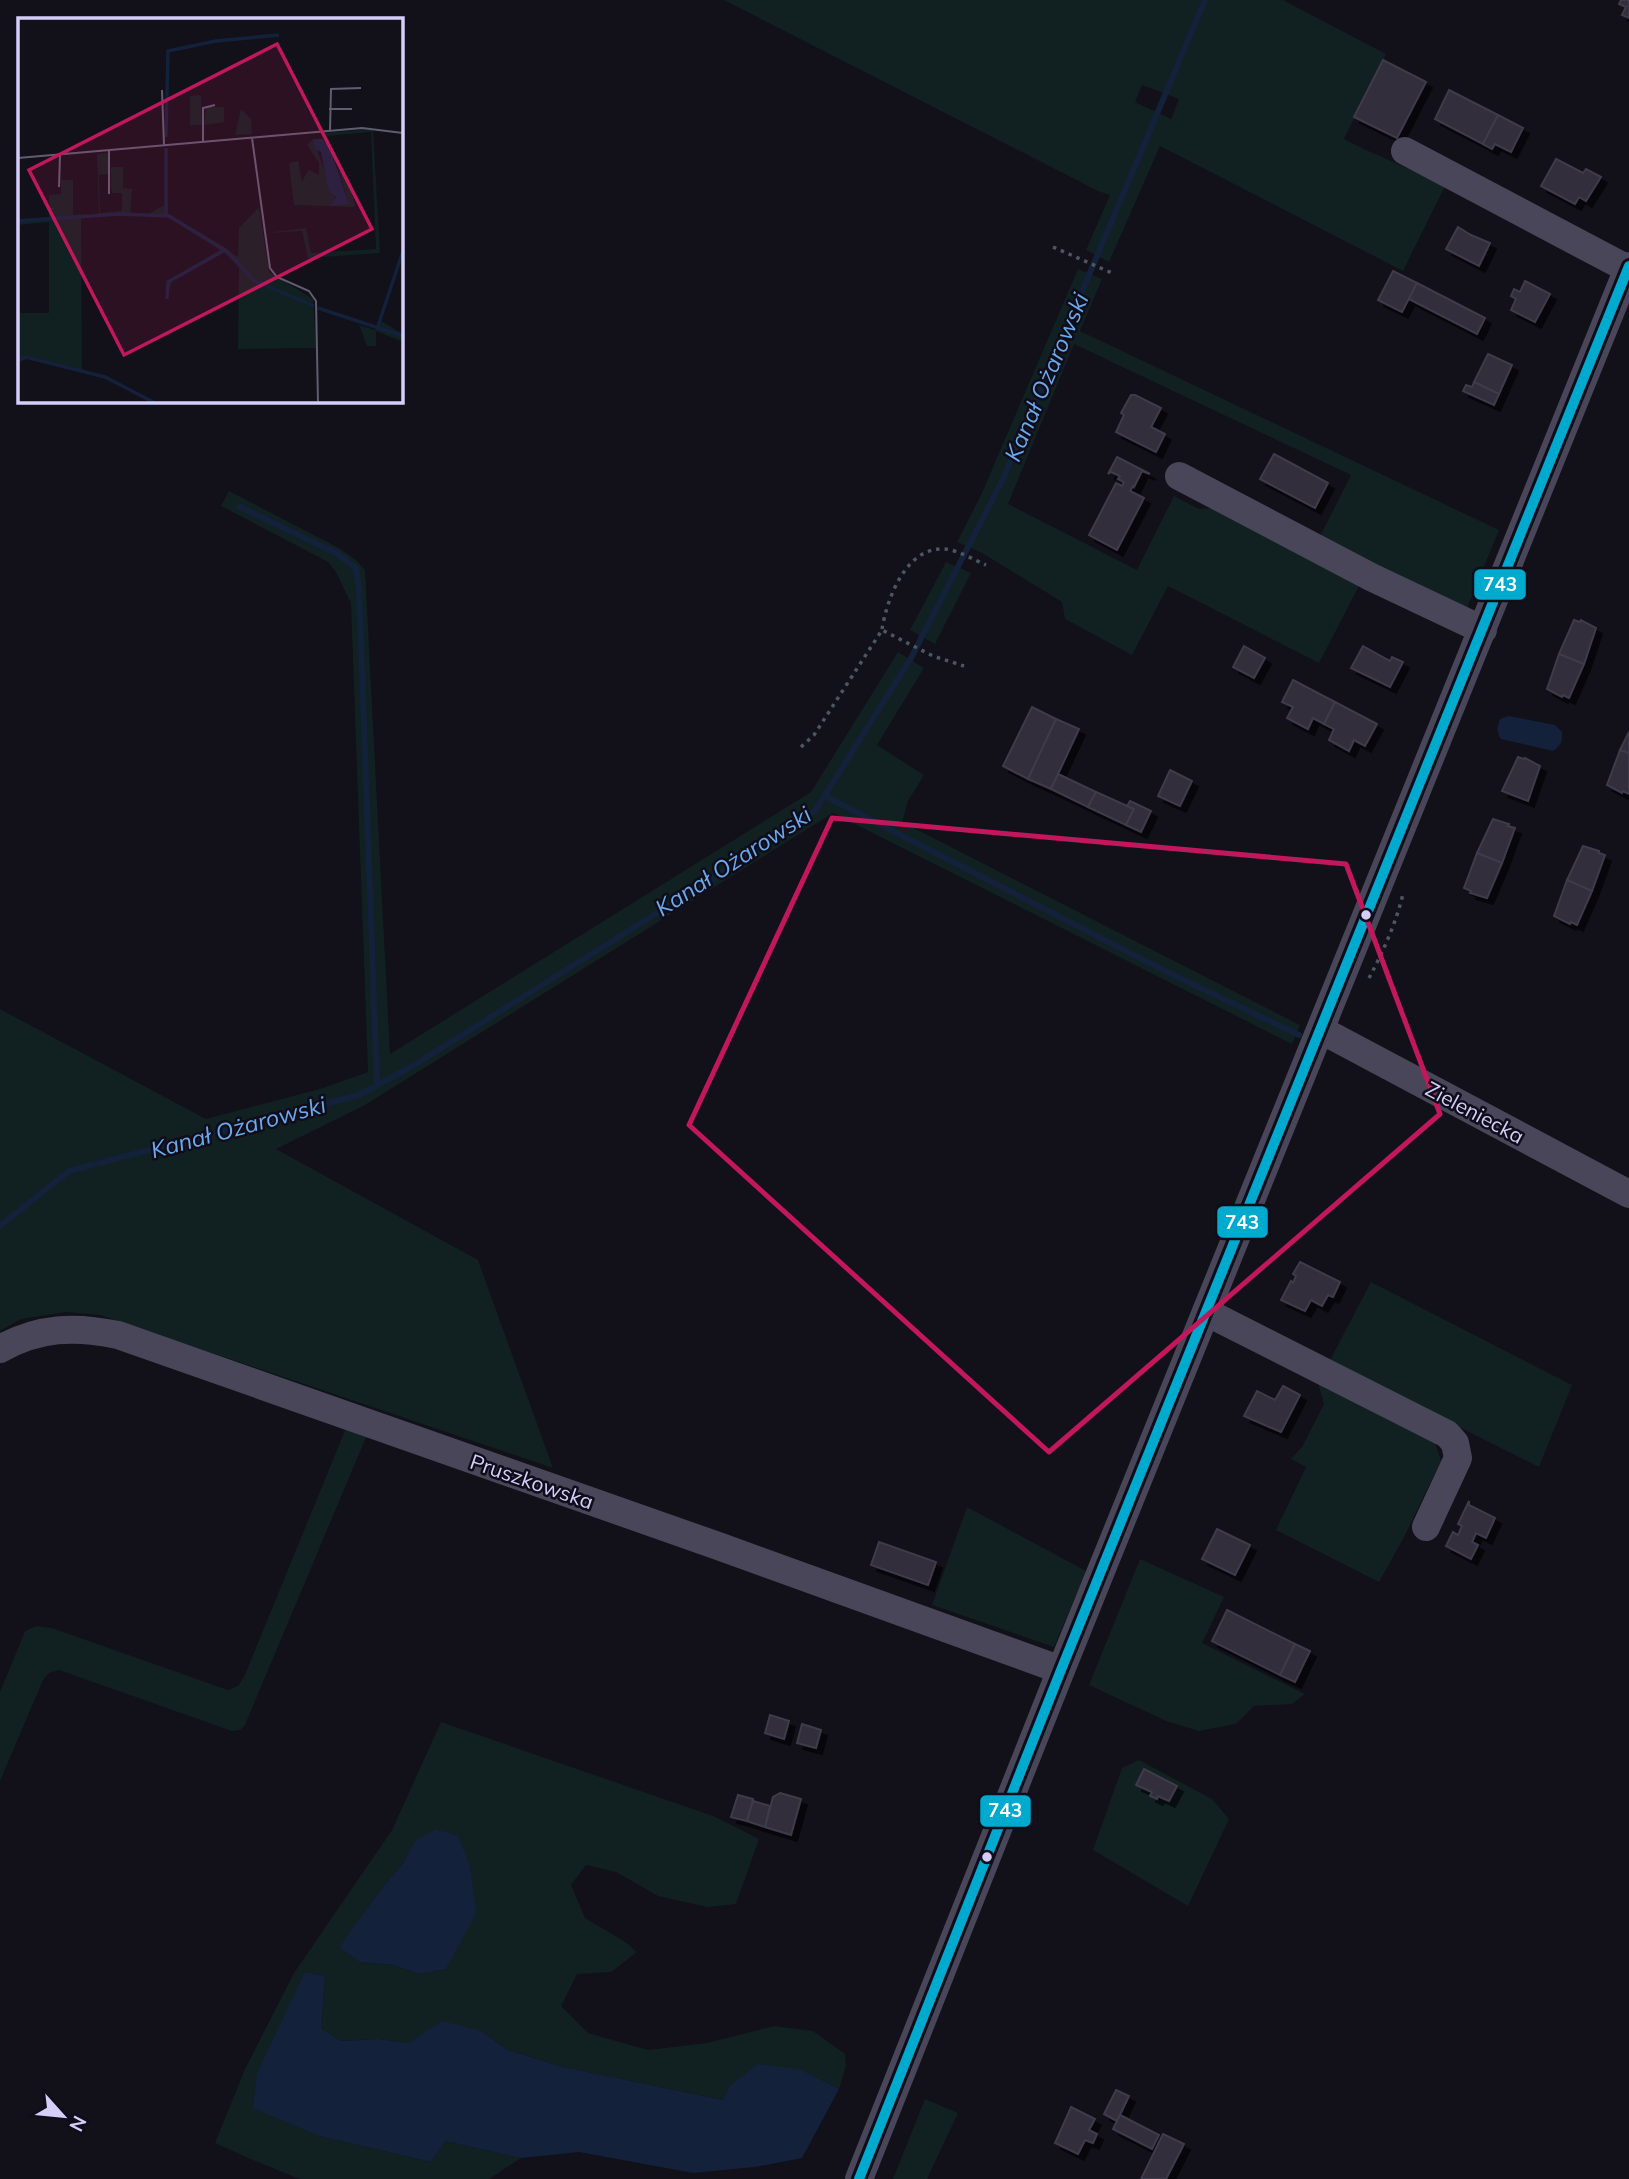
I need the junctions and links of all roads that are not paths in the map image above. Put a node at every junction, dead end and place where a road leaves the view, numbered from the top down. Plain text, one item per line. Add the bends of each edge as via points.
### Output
1 (1405, 151) dead end
2 (1628, 268) edge
3 (1179, 476) dead end
4 (1483, 630) junction
5 (1321, 1030) junction
6 (1629, 1194) edge
7 (1206, 1312) junction
8 (0, 1349) edge
9 (1426, 1527) dead end
10 (1061, 1670) junction
11 (859, 2179) edge

1 - 2 street
2 - 4 street
3 - 4 street
4 - 5 street
5 - 6 street, Zieleniecka
5 - 7 street
7 - 9 street via 1447,1434 1455,1443 1458,1458
7 - 10 street
8 - 10 street, Pruszkowska via 30,1334 53,1331 88,1328 118,1335
10 - 11 street

